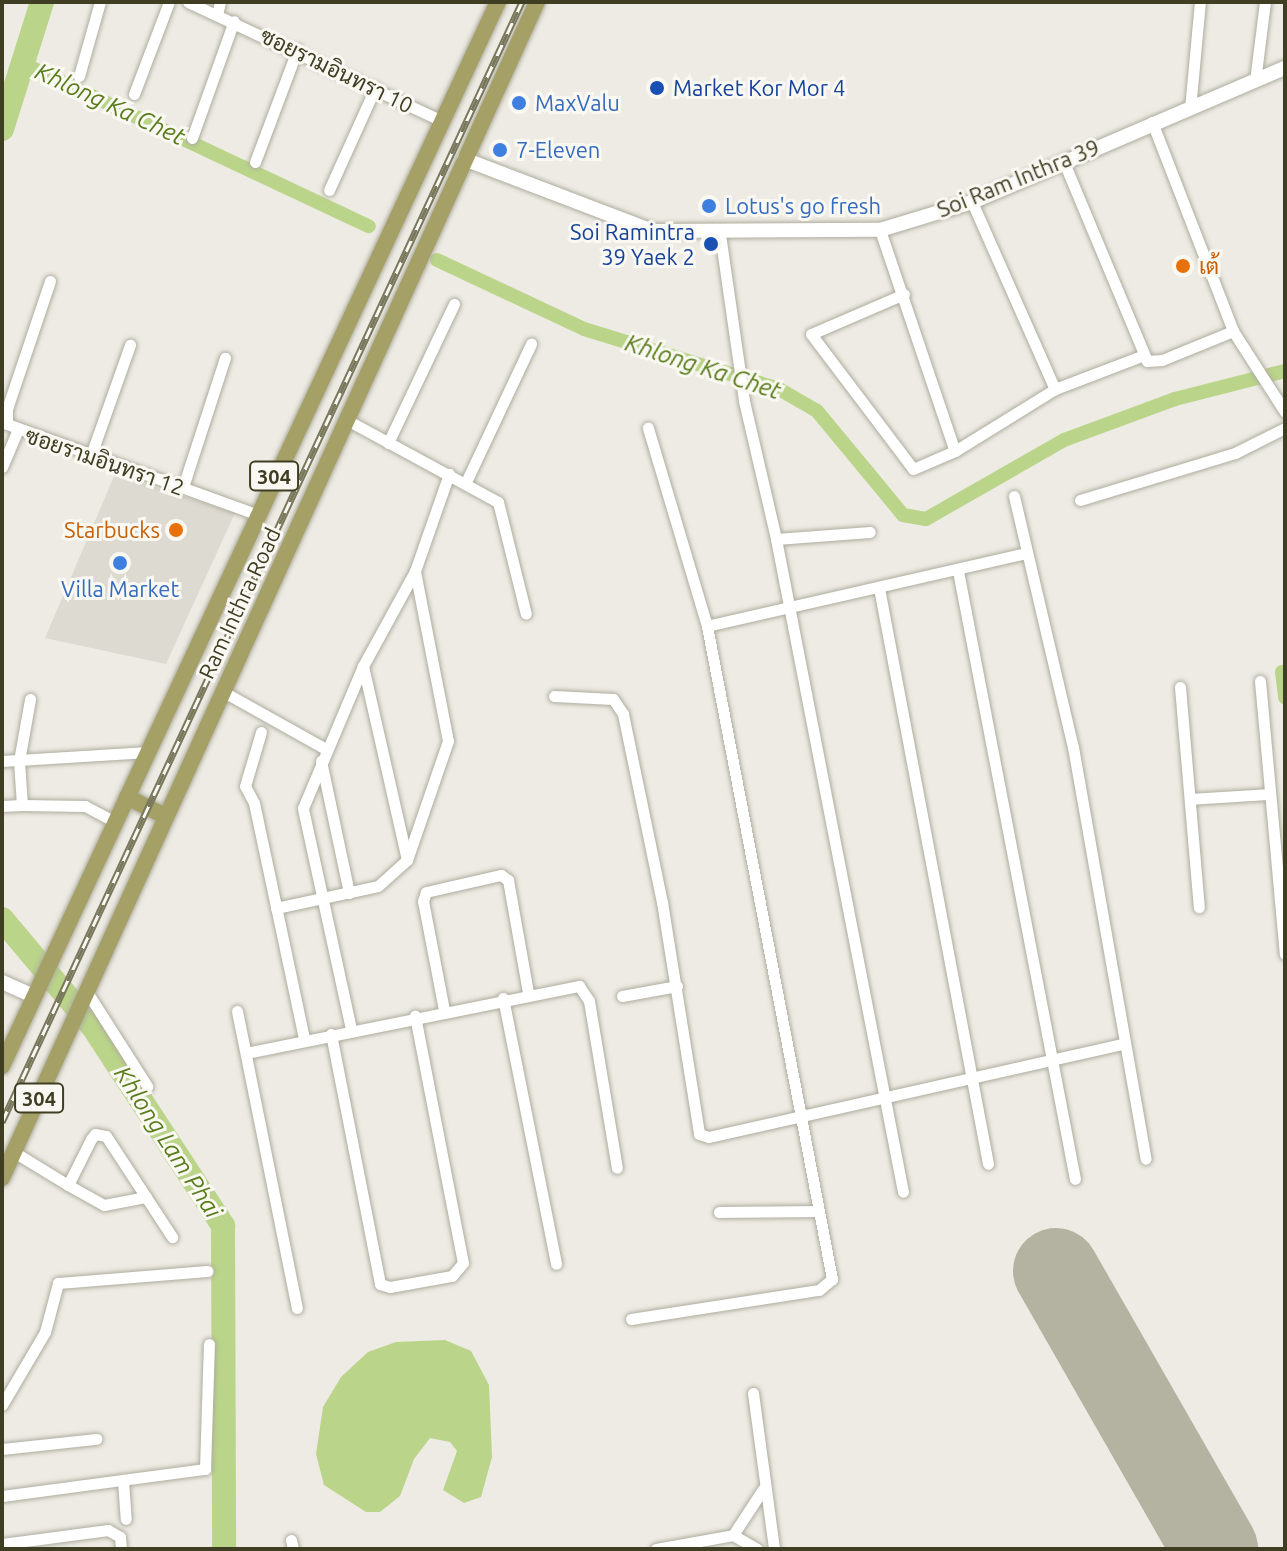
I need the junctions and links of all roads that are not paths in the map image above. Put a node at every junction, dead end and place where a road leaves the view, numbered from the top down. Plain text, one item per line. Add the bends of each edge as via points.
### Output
1 (100, 2) edge
2 (169, 2) edge
3 (188, 2) edge
4 (220, 2) edge
5 (498, 2) edge
6 (537, 2) edge
7 (1200, 2) edge
8 (1265, 2) edge
9 (217, 15) junction
10 (234, 21) junction
11 (297, 50) junction
12 (1285, 68) edge
13 (79, 76) dead end
14 (1255, 81) junction
15 (375, 88) junction
16 (134, 94) dead end
17 (1190, 109) junction
18 (442, 121) junction
19 (1152, 122) junction
20 (192, 138) dead end
21 (464, 159) junction
22 (1063, 160) junction
23 (255, 162) dead end
24 (329, 190) dead end
25 (972, 202) junction
26 (880, 230) junction
27 (720, 234) junction
28 (50, 281) dead end
29 (904, 294) junction
30 (454, 304) dead end
31 (1233, 331) junction
32 (531, 344) dead end
33 (130, 345) dead end
34 (1144, 355) junction
35 (225, 358) dead end
36 (1055, 389) junction
37 (1285, 412) edge
38 (347, 420) junction
39 (648, 428) dead end
40 (1285, 428) edge
41 (17, 432) junction
42 (388, 443) junction
43 (955, 451) junction
44 (91, 455) junction
45 (2, 467) edge
46 (449, 474) junction
47 (466, 482) junction
48 (183, 487) junction
49 (1014, 496) dead end
50 (1080, 500) dead end
51 (256, 514) junction
52 (870, 532) dead end
53 (776, 539) junction
54 (1027, 553) junction
55 (415, 571) junction
56 (958, 571) junction
57 (879, 588) junction
58 (790, 609) junction
59 (526, 614) dead end
60 (707, 626) junction
61 (363, 666) junction
62 (1260, 681) dead end
63 (1180, 687) dead end
64 (222, 691) junction
65 (554, 696) dead end
66 (30, 699) dead end
67 (261, 732) dead end
68 (324, 748) junction
69 (148, 752) junction
70 (2, 761) edge
71 (19, 761) junction
72 (321, 761) junction
73 (1270, 794) junction
74 (127, 797) junction
75 (1190, 799) junction
76 (22, 805) junction
77 (2, 806) edge
78 (165, 816) junction
79 (115, 822) junction
80 (407, 860) junction
81 (349, 893) junction
82 (322, 899) junction
83 (1199, 907) dead end
84 (276, 908) junction
85 (1285, 954) edge
86 (2, 982) edge
87 (677, 986) junction
88 (528, 992) junction
89 (34, 996) junction
90 (622, 996) dead end
91 (85, 997) junction
92 (503, 998) junction
93 (444, 1010) junction
94 (237, 1011) dead end
95 (415, 1016) junction
96 (351, 1029) junction
97 (331, 1034) junction
98 (304, 1039) junction
99 (1122, 1044) junction
100 (246, 1053) junction
101 (1048, 1060) junction
102 (2, 1066) edge
103 (968, 1078) junction
104 (147, 1086) dead end
105 (883, 1097) junction
106 (798, 1118) junction
107 (14, 1152) junction
108 (1146, 1159) dead end
109 (988, 1164) dead end
110 (617, 1168) dead end
111 (2, 1178) edge
112 (1075, 1179) dead end
113 (68, 1185) junction
114 (903, 1192) dead end
115 (146, 1197) junction
116 (818, 1211) junction
117 (719, 1212) dead end
118 (172, 1237) dead end
119 (556, 1264) dead end
120 (208, 1271) dead end
121 (297, 1308) dead end
122 (631, 1319) dead end
123 (209, 1344) dead end
124 (753, 1393) dead end
125 (2, 1405) edge
126 (96, 1439) dead end
127 (2, 1449) edge
128 (123, 1480) junction
129 (763, 1489) junction
130 (2, 1496) edge
131 (126, 1519) dead end
132 (733, 1535) junction
133 (53, 1543) edge
134 (2, 1544) edge
135 (121, 1549) edge
136 (656, 1549) edge
137 (757, 1549) edge
138 (774, 1549) edge

1 - 13 street
2 - 16 street
3 - 9 street, ซอยรามอินทรา 10
4 - 9 street
5 - 18 main road, Ram Inthra Road / 304
6 - 21 main road, Ram Inthra Road / 304
7 - 17 street
8 - 14 street
9 - 10 street, ซอยรามอินทรา 10
10 - 11 street, ซอยรามอินทรา 10
10 - 20 street
11 - 15 street, ซอยรามอินทรา 10
11 - 23 street
12 - 14 street, Soi Ram Inthra 39
14 - 17 street, Soi Ram Inthra 39
15 - 18 street, ซอยรามอินทรา 10
15 - 24 street
17 - 19 street, Soi Ram Inthra 39
18 - 51 main road, Ram Inthra Road / 304
19 - 22 street, Soi Ram Inthra 39
19 - 31 street
21 - 27 street, Soi Ram Inthra 39 via 653,231
21 - 38 main road, Ram Inthra Road / 304
22 - 25 street, Soi Ram Inthra 39
22 - 34 street
25 - 26 street, Soi Ram Inthra 39
25 - 36 street
26 - 27 street, Soi Ram Inthra 39
26 - 29 street
27 - 53 street via 744,401
28 - 41 street, ซอยรามอินทรา 12 via 4,417
29 - 43 street
29 - 43 street via 811,334 908,466 921,469
30 - 42 street
31 - 34 street via 1162,360 1147,361
31 - 37 street
32 - 47 street
33 - 44 street
34 - 36 street
35 - 48 street
36 - 43 street
38 - 42 street
38 - 64 main road, Ram Inthra Road / 304
39 - 60 street
40 - 50 street via 1235,453
41 - 44 street, ซอยรามอินทรา 12
41 - 45 street
42 - 46 street
44 - 48 street, ซอยรามอินทรา 12
46 - 47 street
46 - 55 street
47 - 59 street via 498,502
48 - 51 street, ซอยรามอินทรา 12
49 - 54 street
51 - 69 main road, Ram Inthra Road / 304
52 - 53 street
53 - 58 street
54 - 56 street
54 - 99 street via 1073,747
55 - 61 street
55 - 80 street via 448,741
56 - 57 street
56 - 101 street
57 - 58 street
57 - 103 street
58 - 60 street
58 - 105 street
60 - 106 street
61 - 68 street
61 - 80 street
62 - 73 street
63 - 75 street
64 - 68 street
64 - 78 main road, Ram Inthra Road / 304
65 - 87 street via 603,696 619,704
66 - 71 street
67 - 84 street via 245,786 254,803
68 - 72 street
69 - 71 street
69 - 74 main road, Ram Inthra Road / 304
70 - 71 street
71 - 76 street
72 - 81 street
72 - 82 street via 303,808
73 - 75 street
73 - 85 street
74 - 78 main road
74 - 79 main road, Ram Inthra Road / 304
75 - 83 street
76 - 77 street
76 - 79 street via 85,806
78 - 91 main road, Ram Inthra Road / 304
79 - 89 main road, Ram Inthra Road / 304
80 - 81 street via 378,886
81 - 82 street
82 - 84 street
82 - 96 street
84 - 98 street
86 - 89 street
87 - 90 street
87 - 106 street via 699,1134 709,1137
88 - 92 street
88 - 93 street via 508,880 501,875 426,892 423,901
88 - 110 street via 579,986 586,994
89 - 102 main road, Ram Inthra Road / 304
91 - 104 street
91 - 107 main road, Ram Inthra Road / 304
92 - 93 street
92 - 119 street
93 - 95 street
94 - 100 street
95 - 96 street
95 - 97 street via 463,1263 452,1276 390,1287 380,1284
96 - 97 street
97 - 98 street
98 - 100 street
99 - 101 street
99 - 108 street
100 - 121 street
101 - 103 street
101 - 112 street
103 - 105 street
103 - 109 street
105 - 106 street
105 - 114 street
106 - 116 street
107 - 111 main road, Ram Inthra Road / 304
107 - 113 street
113 - 115 street via 104,1205
113 - 115 street via 91,1139 101,1133
115 - 118 street
116 - 117 street
116 - 122 street via 832,1279 827,1287
120 - 125 street via 58,1283 45,1332
123 - 128 street via 205,1469
124 - 129 street
126 - 127 street
128 - 130 street
128 - 131 street
129 - 132 street
129 - 138 street
132 - 136 street
132 - 137 street
133 - 134 street
133 - 135 street via 116,1531

